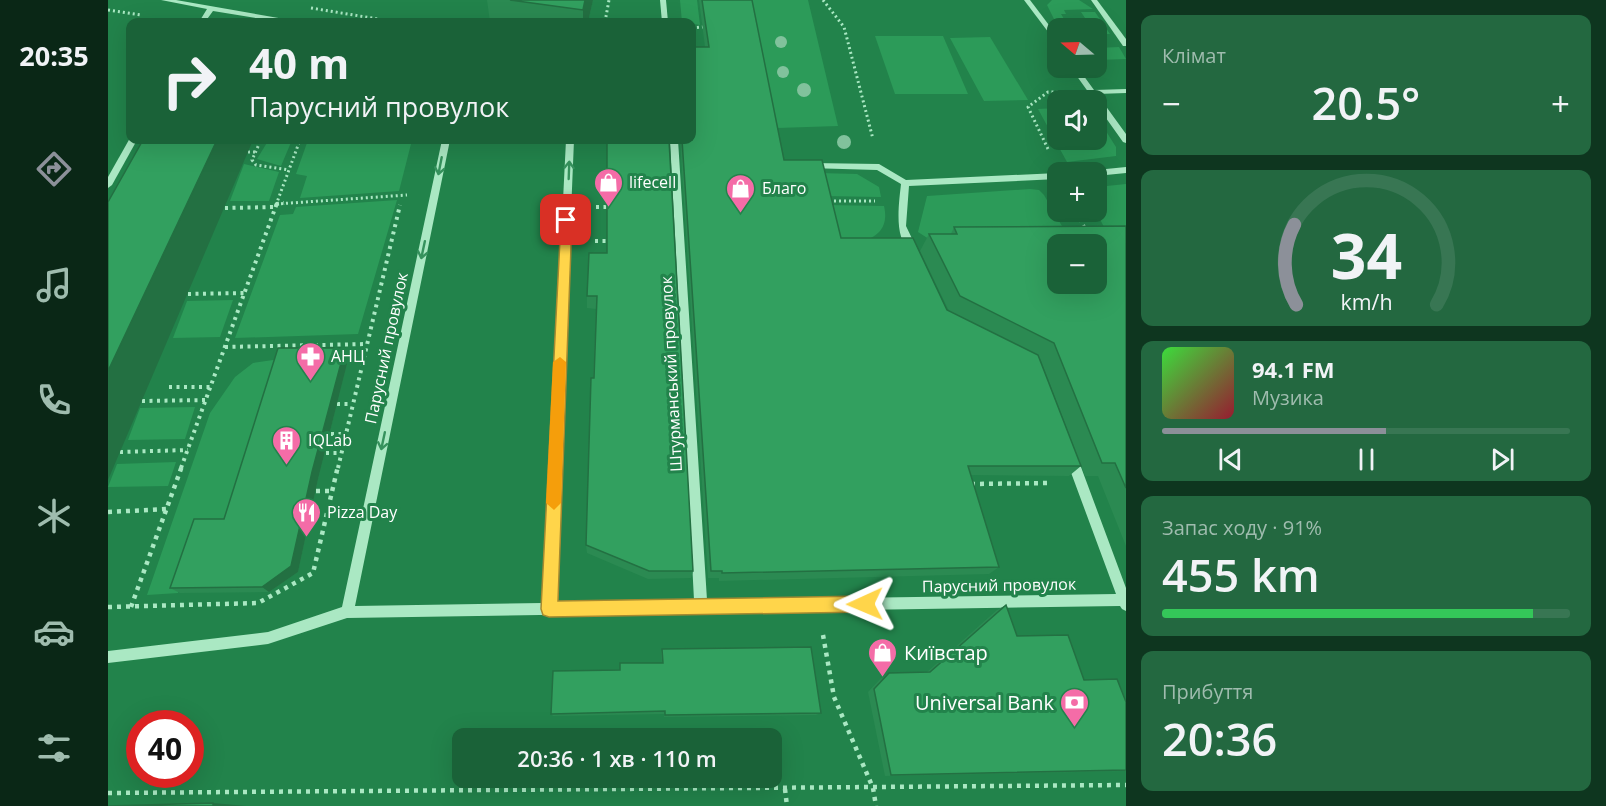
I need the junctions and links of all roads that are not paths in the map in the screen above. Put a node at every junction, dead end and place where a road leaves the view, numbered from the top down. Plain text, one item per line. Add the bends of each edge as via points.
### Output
1 (164, 0) edge
2 (663, 0) edge
3 (1027, 0) edge
4 (1094, 0) edge
5 (211, 8) junction
6 (205, 18) edge
7 (267, 18) edge
8 (665, 18) edge
9 (1047, 28) edge
10 (1126, 44) edge
11 (1107, 92) edge
12 (1126, 92) edge
13 (1107, 113) edge
14 (1126, 140) edge
15 (131, 144) edge
16 (445, 144) edge
17 (570, 144) edge
18 (674, 144) edge
19 (797, 166) edge
20 (1126, 170) edge
21 (1107, 172) edge
22 (1047, 177) edge
23 (905, 183) junction
24 (108, 185) edge
25 (914, 255) edge
26 (1067, 448) edge
27 (1125, 602) edge
28 (701, 607) junction
29 (549, 609) junction
30 (347, 612) junction
31 (108, 657) edge

1 - 5 street
2 - 8 street
3 - 9 street
4 - 10 street
5 - 6 street
5 - 7 street
11 - 12 street
13 - 14 street
15 - 24 street
16 -> 30 street, Парусний провулок
29 -> 17 street
18 - 28 street, Штурманський провулок
19 - 23 street via 879,167
20 - 21 street
22 - 23 street
23 - 25 street via 902,226
26 - 27 street
27 - 28 street, Парусний провулок
28 - 29 street, Парусний провулок
29 - 30 street, Парусний провулок
30 - 31 street via 268,638

